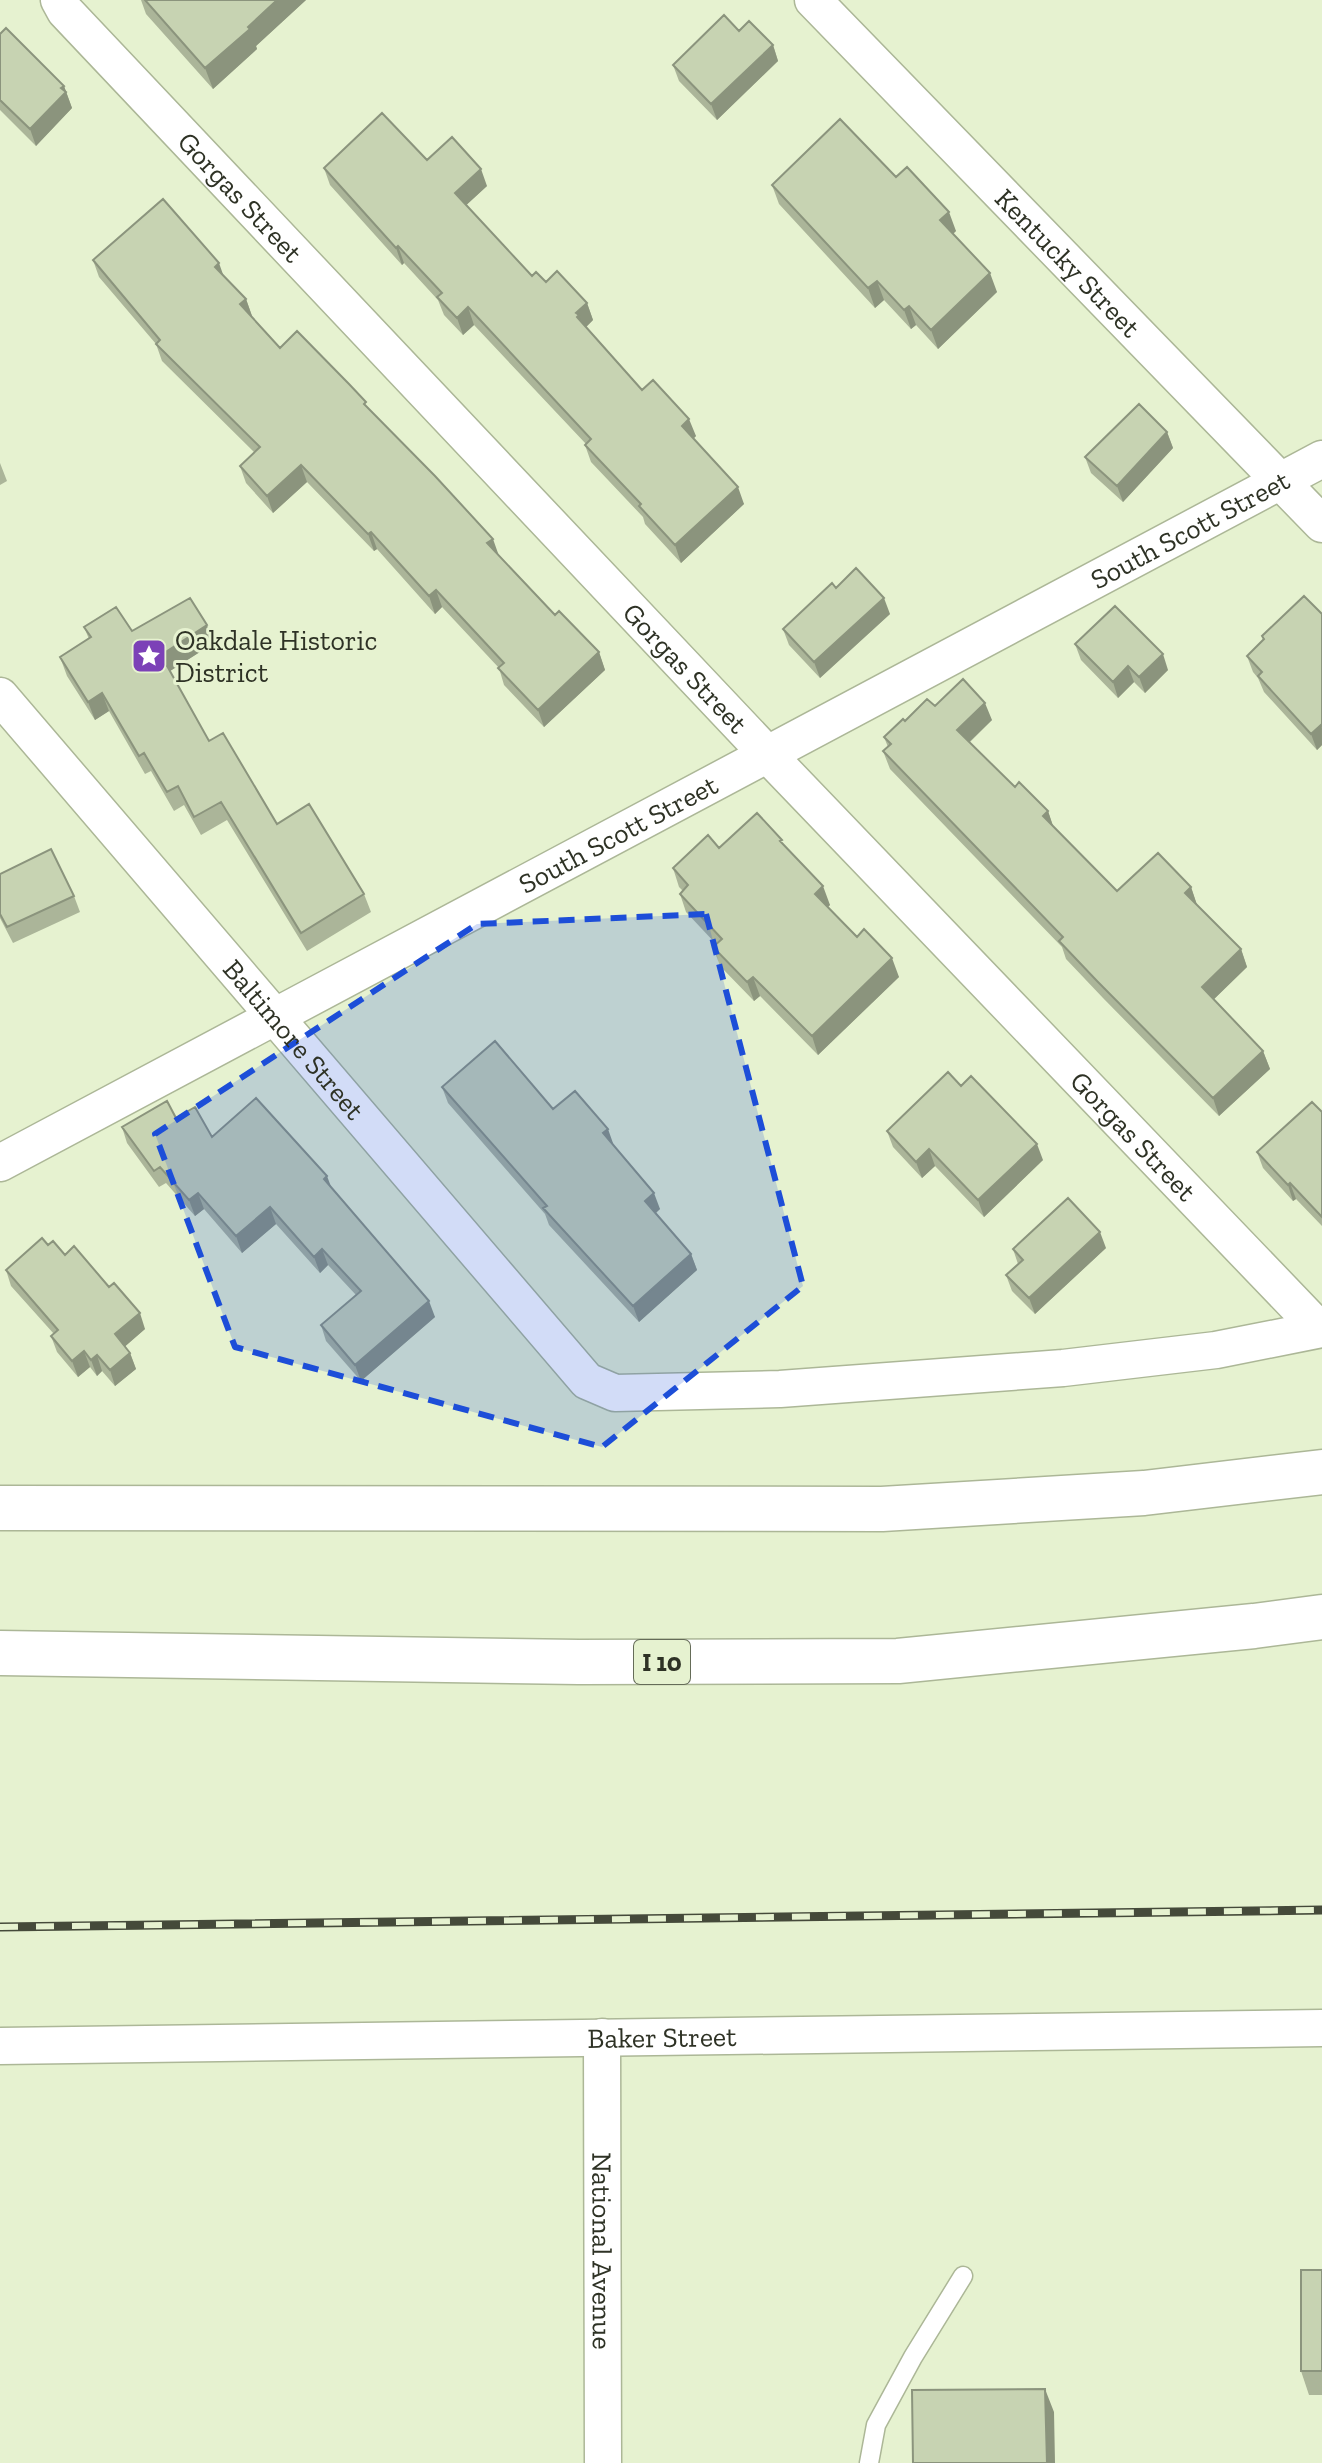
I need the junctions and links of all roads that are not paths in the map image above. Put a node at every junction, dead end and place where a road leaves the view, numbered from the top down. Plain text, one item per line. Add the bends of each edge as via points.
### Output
1 (59, 0) edge
2 (813, 0) edge
3 (1322, 459) edge
4 (1282, 481) junction
5 (1322, 524) edge
6 (0, 696) edge
7 (767, 754) junction
8 (275, 1016) junction
9 (0, 1163) edge
10 (1321, 1329) edge
11 (1322, 1472) edge
12 (0, 1508) edge
13 (1322, 1617) edge
14 (0, 1653) edge
15 (1322, 2028) edge
16 (602, 2037) junction
17 (0, 2046) edge
18 (963, 2276) dead end
19 (603, 2463) edge
20 (869, 2463) edge

1 - 7 street, Gorgas Street
2 - 4 street, Kentucky Street
3 - 4 street, South Scott Street
4 - 5 street, Kentucky Street
4 - 7 street, South Scott Street
6 - 8 street, Baltimore Street
7 - 8 street, South Scott Street
7 - 10 street, Gorgas Street
8 - 9 street, South Scott Street
8 - 10 street, Baltimore Street via 587,1381 615,1393 811,1387 1063,1368 1216,1350
11 - 12 highway via 1144,1493 882,1509
13 - 14 highway, I 10 via 898,1661
15 - 16 street, Baker Street
16 - 17 street, Baker Street
16 - 19 street, National Avenue
18 - 20 lane via 876,2425

